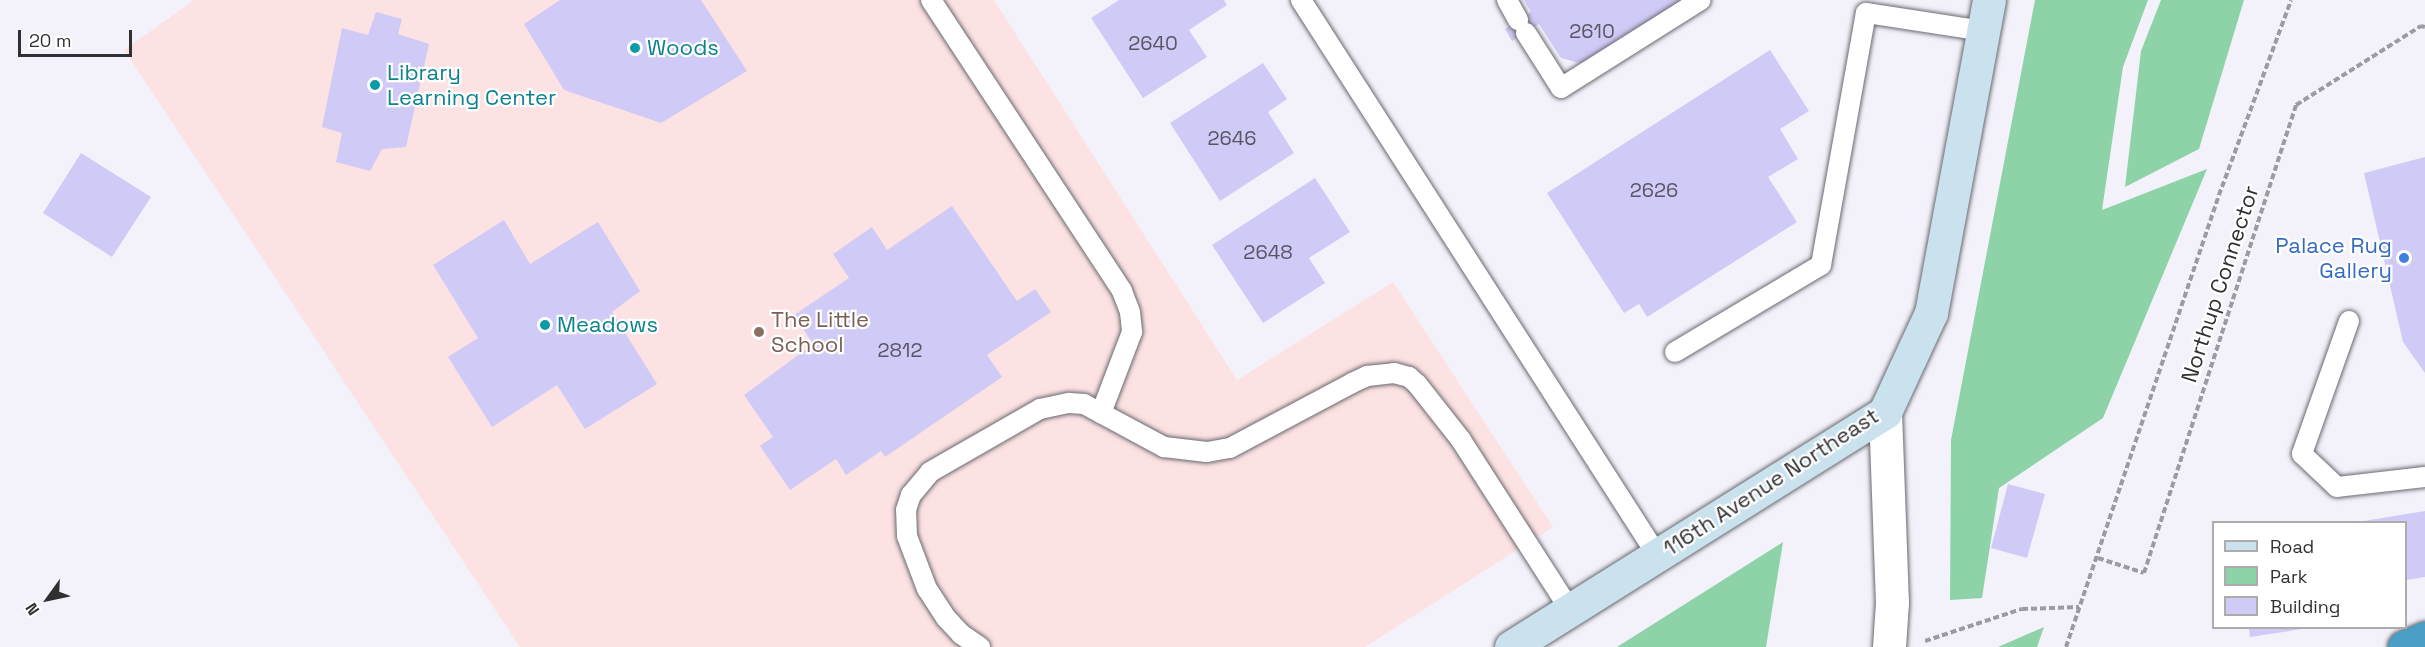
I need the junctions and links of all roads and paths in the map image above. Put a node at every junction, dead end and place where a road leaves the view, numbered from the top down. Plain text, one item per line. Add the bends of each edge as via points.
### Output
1 (931, 0) edge
2 (1301, 0) edge
3 (1507, 0) edge
4 (1701, 0) edge
5 (2291, 0) edge
6 (1986, 15) edge
7 (2425, 27) edge
8 (2349, 321) dead end
9 (1675, 352) dead end
10 (1885, 412) junction
11 (1101, 413) junction
12 (2425, 477) edge
13 (1657, 555) junction
14 (2098, 558) junction
15 (2079, 607) junction
16 (1570, 610) junction
17 (2425, 638) edge
18 (1921, 643) dead end
19 (980, 647) edge
20 (1511, 647) edge
21 (1889, 647) edge
22 (2066, 647) edge
23 (2404, 647) edge

1 - 11 lane via 1122,291 1132,332
2 - 13 lane
3 - 4 lane via 1561,88
5 - 14 path via 2222,187
6 - 9 lane via 1866,13 1821,265
6 - 10 street, 116th Avenue Northeast via 1931,312
7 - 14 path, Northup Connector via 2295,105 2144,573
8 - 12 lane via 2302,454 2337,487
10 - 13 street, 116th Avenue Northeast
10 - 21 street via 1892,602
11 - 16 lane via 1164,447 1207,452 1230,448 1360,380 1394,373 1408,377 1461,440
11 - 19 lane via 1084,404 1069,403 1040,409 930,472 911,495 906,510 907,536 927,589 946,618
13 - 16 street, 116th Avenue Northeast
14 - 15 path
15 - 18 path via 2022,609
15 - 22 path
16 - 20 street, 116th Avenue Northeast
17 - 23 highway

